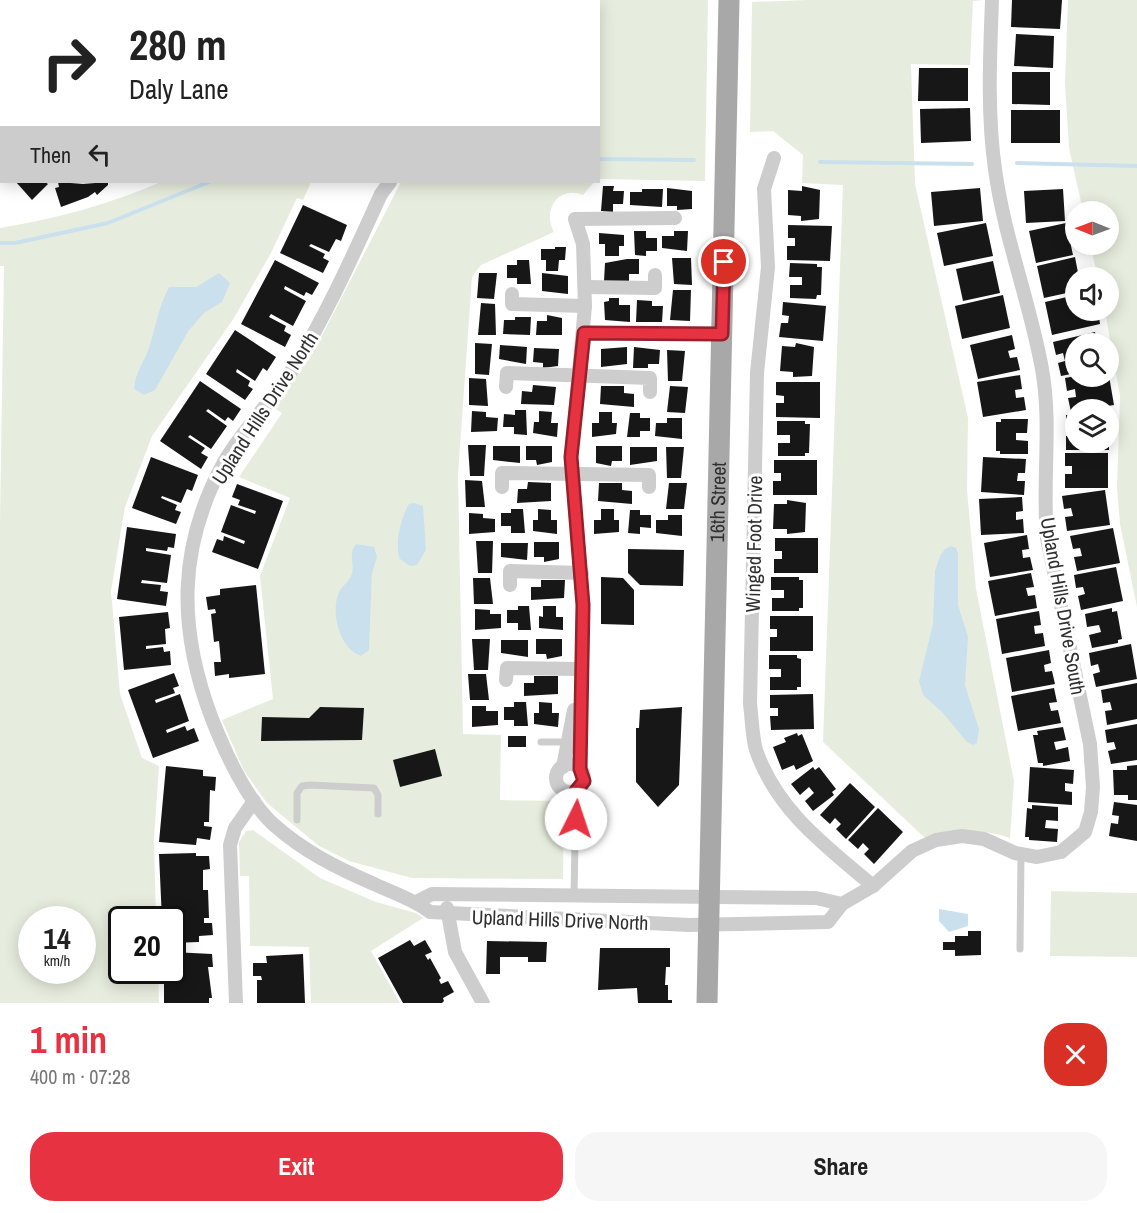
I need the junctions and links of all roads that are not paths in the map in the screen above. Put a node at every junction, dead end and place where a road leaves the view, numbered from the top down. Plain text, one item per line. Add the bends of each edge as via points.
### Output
1 (729, 0) edge
2 (992, 0) edge
3 (774, 158) dead end
4 (389, 183) edge
5 (675, 218) dead end
6 (655, 275) dead end
7 (585, 287) junction
8 (512, 294) dead end
9 (585, 306) junction
10 (584, 333) junction
11 (722, 334) junction
12 (578, 378) junction
13 (506, 387) dead end
14 (650, 392) dead end
15 (572, 474) junction
16 (502, 487) dead end
17 (649, 488) dead end
18 (582, 573) junction
19 (510, 585) dead end
20 (580, 669) junction
21 (506, 680) dead end
22 (541, 742) dead end
23 (574, 742) junction
24 (563, 767) junction
25 (580, 769) junction
26 (576, 791) junction
27 (254, 801) junction
28 (378, 814) dead end
29 (297, 820) dead end
30 (1021, 855) junction
31 (873, 886) junction
32 (446, 894) junction
33 (574, 896) junction
34 (708, 898) junction
35 (416, 902) junction
36 (842, 904) junction
37 (448, 915) junction
38 (708, 925) junction
39 (1020, 949) dead end
40 (236, 1003) edge
41 (483, 1003) edge
42 (707, 1003) edge

1 - 11 main road, 16th Street
2 - 30 street, Upland Hills Drive South via 989,104 995,171 1042,369 1048,416 1044,500 1047,537 1092,766 1091,812 1085,832 1060,852 1037,857
3 - 31 street, Winged Foot Drive via 764,189 768,267 757,373 750,704 756,748 773,790 802,826
4 - 27 street, Upland Hills Drive North via 325,315 292,370 225,461 205,504 191,549 186,610 199,683 217,731
5 - 7 street via 575,219 583,244
6 - 7 street via 655,288
7 - 9 street
8 - 9 street via 512,304
9 - 10 street
10 - 11 street
10 - 12 street
11 - 34 main road, 16th Street
12 - 13 street via 507,373
12 - 14 street via 650,378
12 - 15 street
15 - 16 street via 502,473
15 - 17 street via 649,475
15 - 18 street
18 - 19 street via 510,571
18 - 20 street
20 - 21 street via 507,668
20 - 23 street
22 - 23 lane
23 - 24 street
23 - 25 street
24 - 25 street via 572,765
24 - 26 street via 557,774 558,783 567,792
25 - 26 street via 584,781
26 - 33 lane
27 - 35 street, Upland Hills Drive North via 273,823 334,867
27 - 40 street via 235,828 231,844
28 - 29 lane via 374,788 310,785 302,786 297,794
30 - 31 street, Upland Hills Drive South via 984,839 962,836 936,840 912,851
30 - 39 lane
31 - 36 street, Upland Hills Drive South
32 - 33 street, Upland Hills Drive North
32 - 35 street, Upland Hills Drive North via 432,894
32 - 37 street
33 - 34 street, Upland Hills Drive North
34 - 36 street via 816,898
34 - 38 main road, 16th Street
35 - 37 street, Upland Hills Drive North via 430,912
36 - 38 street, Upland Hills Drive South via 828,922
37 - 38 street, Upland Hills Drive North
37 - 41 street via 455,952
38 - 42 main road, 16th Street

